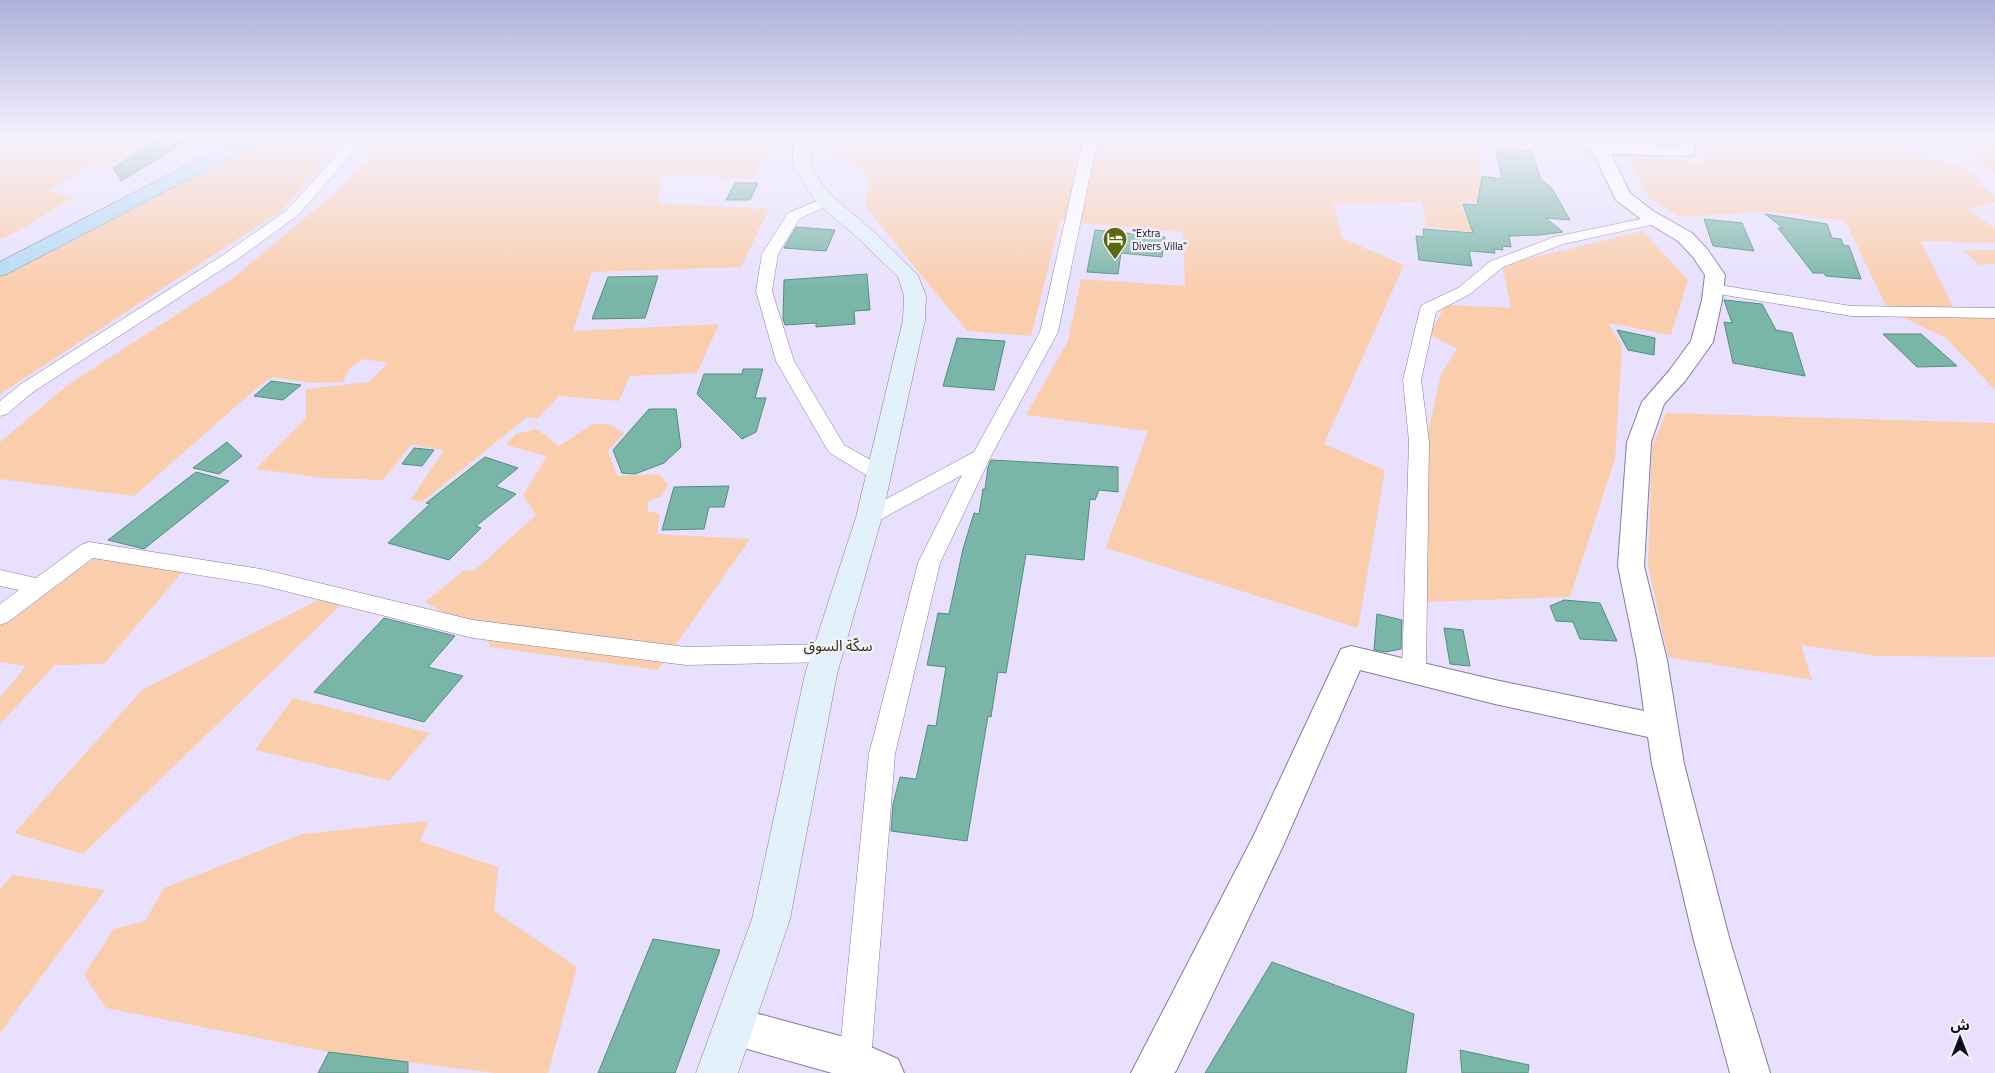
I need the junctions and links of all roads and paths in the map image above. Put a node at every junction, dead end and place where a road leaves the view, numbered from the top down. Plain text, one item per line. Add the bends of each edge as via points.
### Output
1 (131, 187) edge
2 (160, 187) edge
3 (316, 187) edge
4 (815, 187) edge
5 (1080, 187) edge
6 (1618, 187) edge
7 (826, 201) junction
8 (1655, 220) junction
9 (0, 255) edge
10 (0, 270) edge
11 (1713, 289) junction
12 (1995, 313) edge
13 (0, 410) edge
14 (981, 456) junction
15 (878, 473) junction
16 (869, 517) junction
17 (0, 578) edge
18 (40, 587) junction
19 (0, 616) edge
20 (828, 653) junction
21 (1414, 673) junction
22 (1662, 727) junction
23 (733, 1026) junction
24 (870, 1066) edge
25 (717, 1073) edge
26 (1151, 1073) edge
27 (1750, 1073) edge

1 - 9 highway
2 - 10 highway
3 - 13 street via 292,213 229,258 27,388
4 - 7 main road
5 - 14 street via 1049,332
6 - 8 street via 1622,196
7 - 15 main road via 908,275 915,296 914,320
7 - 15 street via 793,216 770,254 764,291 785,361 837,449
8 - 11 street via 1685,237 1700,253 1715,275
8 - 21 street via 1559,240 1497,264 1464,291 1428,309 1412,380 1419,441
11 - 12 street via 1851,311
11 - 22 street via 1702,342 1653,402 1638,442 1631,566 1652,660
14 - 16 street
14 - 24 street via 929,563 882,754
15 - 16 main road
16 - 20 main road
17 - 18 street
18 - 19 street
18 - 20 street via 89,550 261,577 473,629 686,656
20 - 23 main road via 771,919
21 - 22 street
21 - 26 street via 1350,657 1266,846 1162,1057
22 - 27 street via 1709,932
23 - 24 street
23 - 25 main road

